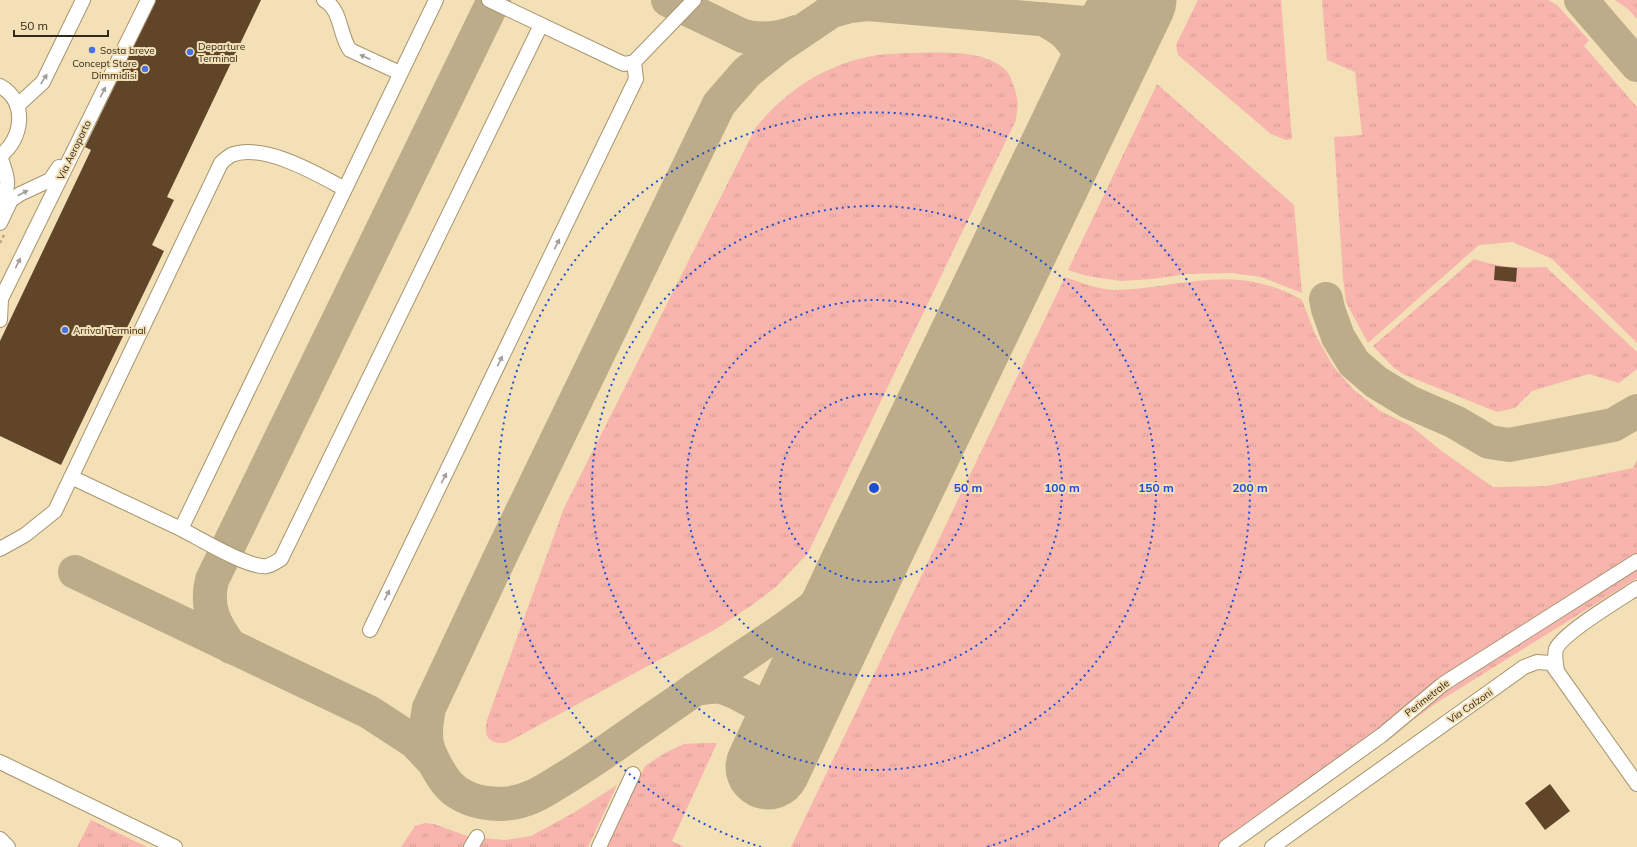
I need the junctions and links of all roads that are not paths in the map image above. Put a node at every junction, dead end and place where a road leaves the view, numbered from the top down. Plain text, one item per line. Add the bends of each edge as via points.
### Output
1 (83, 0) edge
2 (148, 0) edge
3 (324, 0) edge
4 (436, 0) edge
5 (489, 0) edge
6 (694, 0) edge
7 (541, 25) junction
8 (634, 62) junction
9 (400, 73) junction
10 (0, 86) edge
11 (17, 106) junction
12 (86, 127) junction
13 (0, 156) edge
14 (345, 189) junction
15 (0, 206) edge
16 (0, 222) edge
17 (0, 300) edge
18 (0, 320) edge
19 (71, 477) junction
20 (181, 529) junction
21 (0, 550) edge
22 (1637, 561) edge
23 (1634, 590) edge
24 (370, 630) dead end
25 (1557, 671) junction
26 (0, 762) edge
27 (633, 774) dead end
28 (1637, 784) edge
29 (0, 839) edge
30 (8, 847) edge
31 (175, 847) edge
32 (599, 847) edge
33 (1226, 847) edge
34 (1272, 847) edge

11 -> 1 street via 43,82
12 -> 2 street, Via Aeroporto
9 -> 3 street via 350,50 345,43 336,13
4 - 9 street
5 - 7 street
6 - 8 street
7 - 8 street via 624,64
7 - 20 street via 281,559 268,566 244,561
24 -> 8 street via 636,79
9 - 14 street
10 - 11 street via 8,92
11 - 13 street via 20,122 16,136 9,148
16 -> 12 street via 11,200 50,180
17 -> 12 street, Via Aeroporto
13 - 15 street via 8,181 7,193
14 - 19 street via 323,177 264,153 231,155 221,162
14 - 20 street
17 - 18 street
19 - 20 street
19 - 21 street via 55,511 25,535
22 - 33 street, Perimetrale via 1443,684 1382,735
23 - 25 street via 1566,636 1556,649
25 - 28 street, Via Calzoni
25 - 34 street, Via Calzoni via 1551,663 1537,662 1524,667
26 - 31 street
27 - 32 street
29 - 30 street

